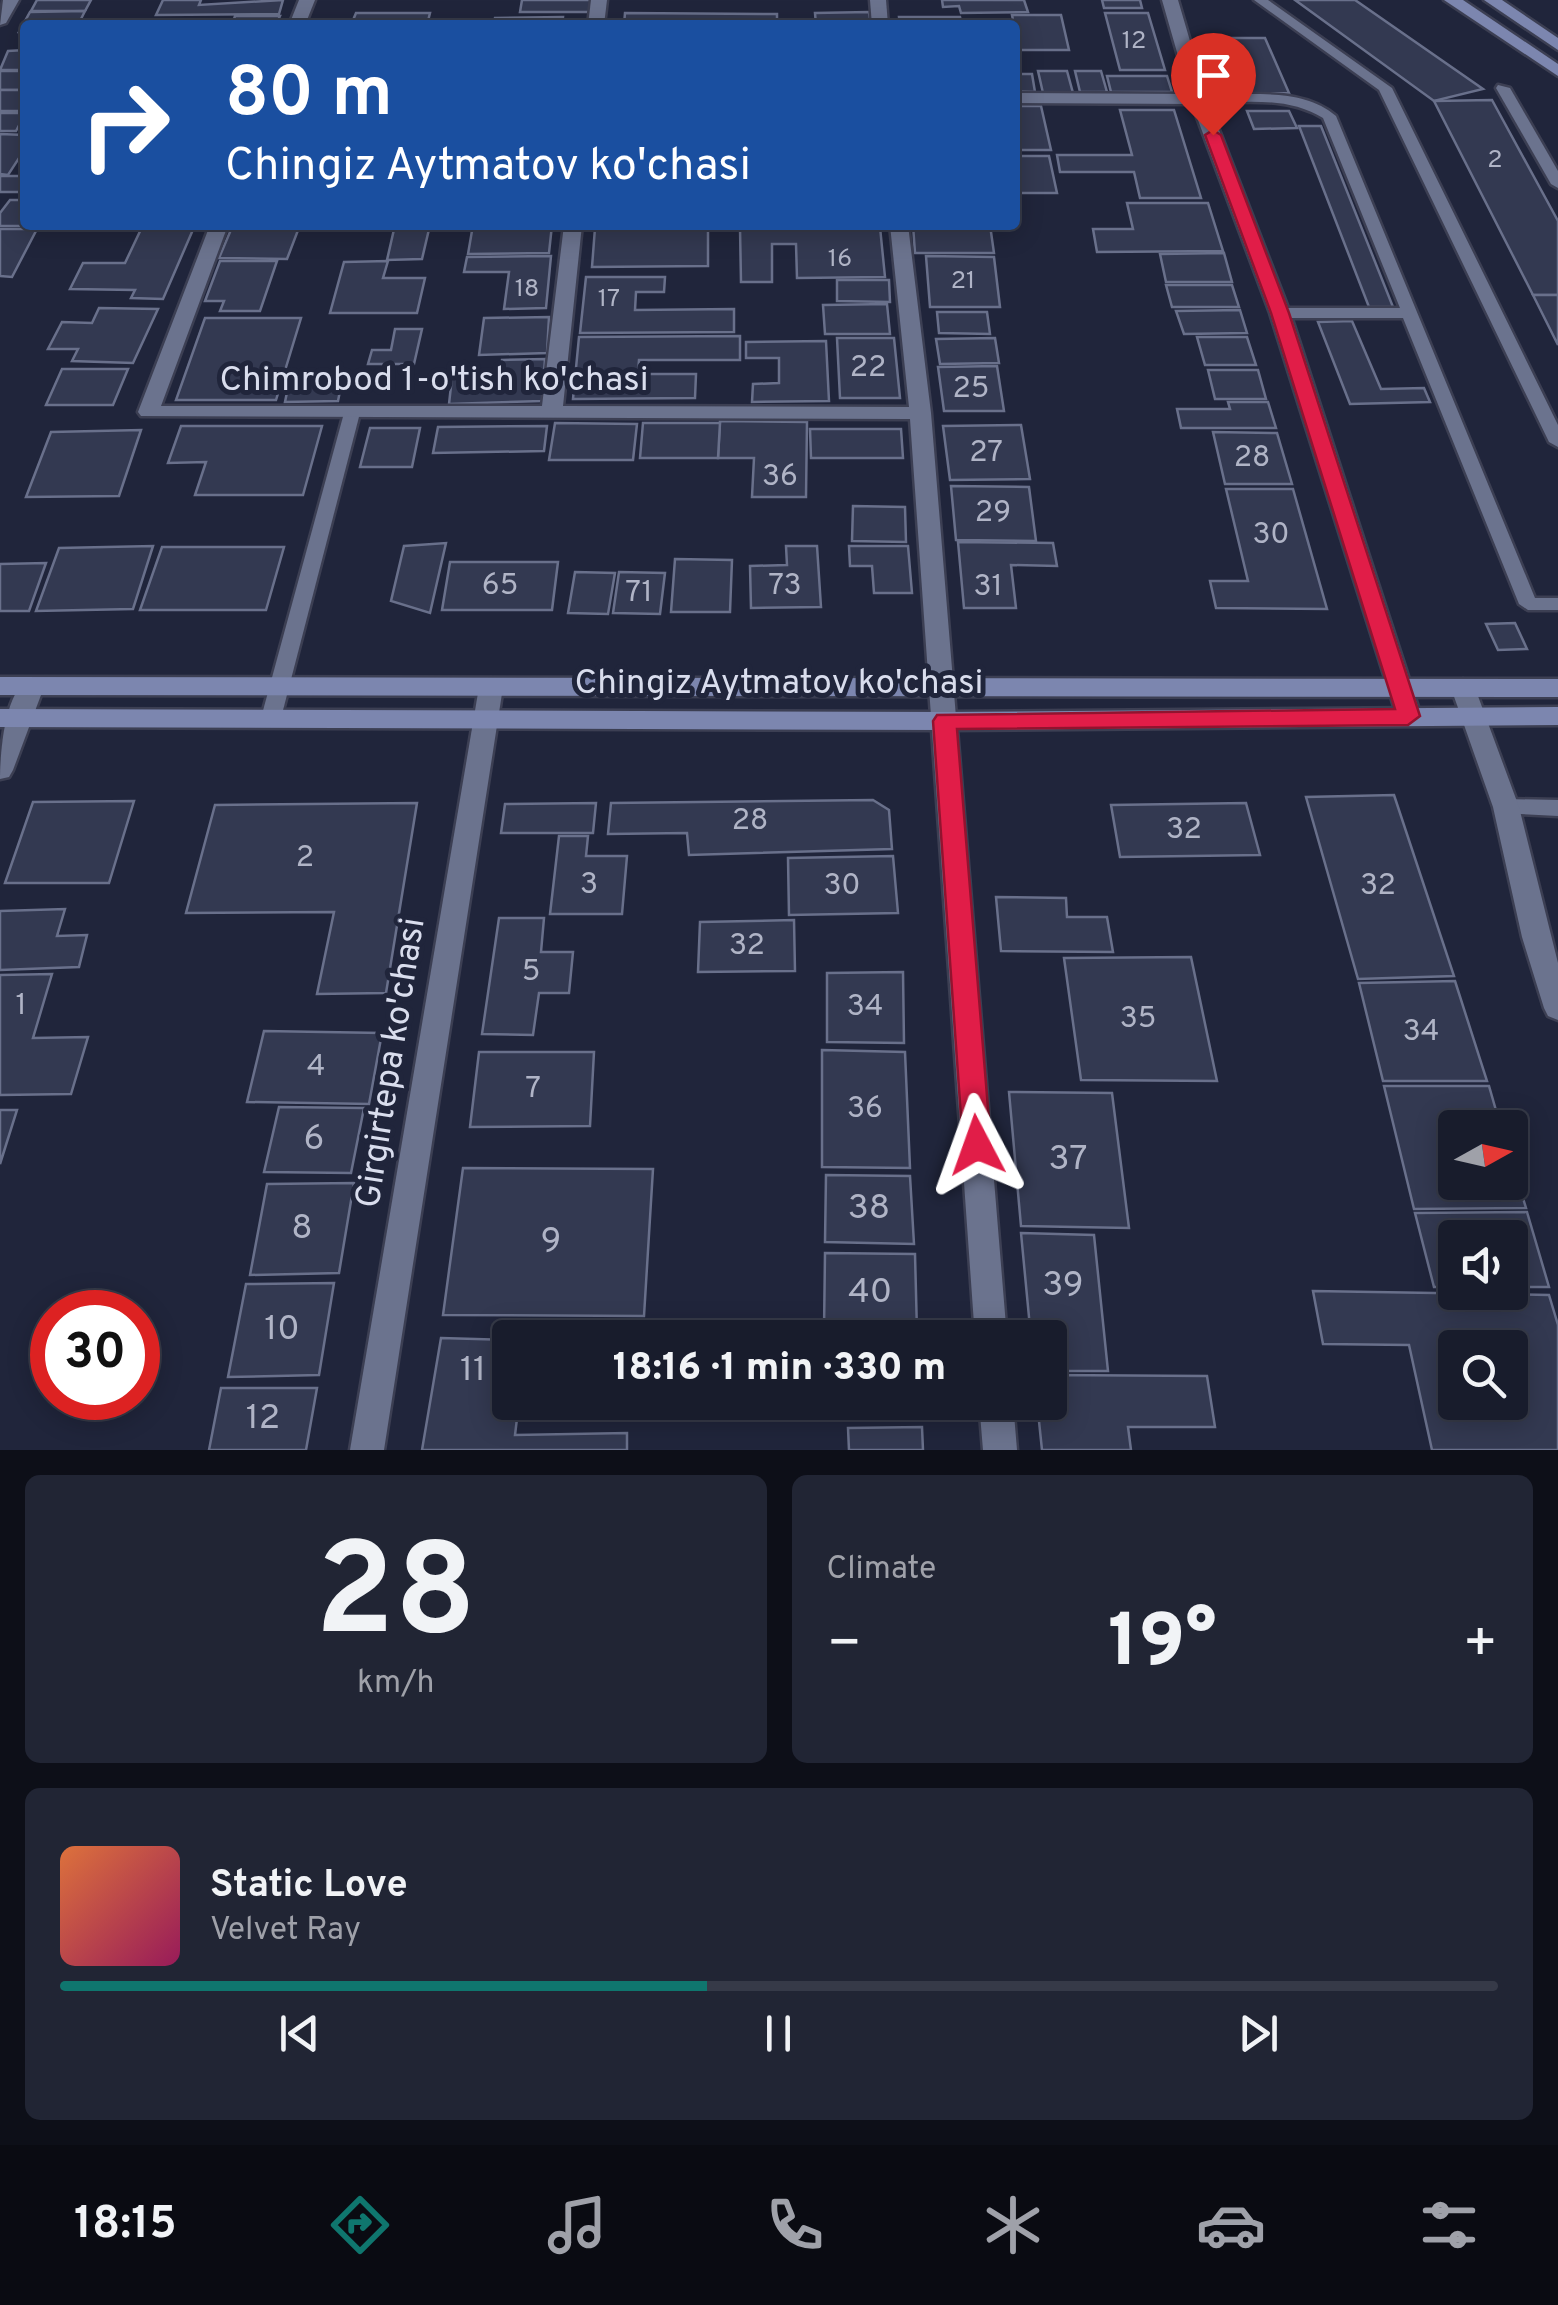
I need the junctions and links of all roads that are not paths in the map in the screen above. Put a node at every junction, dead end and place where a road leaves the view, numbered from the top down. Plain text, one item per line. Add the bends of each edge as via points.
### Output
1 (12, 0) edge
2 (1170, 0) edge
3 (1260, 0) edge
4 (1452, 0) edge
5 (1492, 0) edge
6 (0, 20) edge
7 (1558, 45) edge
8 (1558, 71) edge
9 (1503, 88) dead end
10 (1020, 98) edge
11 (1199, 99) junction
12 (1558, 184) edge
13 (217, 230) edge
14 (572, 230) edge
15 (900, 230) edge
16 (1280, 313) junction
17 (1408, 313) junction
18 (352, 413) junction
19 (552, 413) junction
20 (920, 413) junction
21 (1558, 442) edge
22 (1558, 604) edge
23 (0, 686) edge
24 (32, 686) junction
25 (279, 687) junction
26 (491, 687) junction
27 (942, 688) junction
28 (1400, 688) junction
29 (1463, 688) junction
30 (1558, 688) edge
31 (1408, 716) junction
32 (1473, 716) junction
33 (1558, 716) edge
34 (10, 718) edge
35 (271, 718) junction
36 (487, 718) junction
37 (945, 721) junction
38 (0, 770) edge
39 (1506, 807) junction
40 (1558, 808) edge
41 (1558, 1008) edge
42 (990, 1320) edge
43 (998, 1420) edge
44 (367, 1450) edge
45 (1000, 1450) edge

1 - 6 street
2 - 11 street
3 - 21 lane via 1386,88
4 - 8 main road
5 - 7 main road
9 - 12 lane
10 - 11 street
11 - 16 street
11 - 17 lane via 1293,102 1318,106 1329,116
13 - 18 street, Chimrobod 1-o'tish ko'chasi via 148,412
14 - 19 street
15 - 20 street
16 - 17 lane
16 - 28 street
17 - 22 lane via 1528,604
18 - 19 street, Chimrobod 1-o'tish ko'chasi
18 - 25 lane
19 - 20 street, Chimrobod 1-o'tish ko'chasi
20 - 27 street
23 - 24 main road, Chingiz Aytmatov ko'chasi
24 - 25 main road, Chingiz Aytmatov ko'chasi
24 - 34 street
25 - 26 main road, Chingiz Aytmatov ko'chasi
25 - 35 lane
26 - 27 main road, Chingiz Aytmatov ko'chasi
26 - 36 street, Girgirtepa ko'chasi
27 - 28 main road, Chingiz Aytmatov ko'chasi
27 - 37 street
28 - 29 main road, Chingiz Aytmatov ko'chasi
28 - 31 street
29 - 30 main road, Chingiz Aytmatov ko'chasi
29 - 32 street
31 - 32 main road, Chingiz Aytmatov ko'chasi
31 - 37 main road, Chingiz Aytmatov ko'chasi
32 - 33 main road, Chingiz Aytmatov ko'chasi
32 - 39 street
34 - 35 main road, Chingiz Aytmatov ko'chasi
34 - 38 street
35 - 36 main road, Chingiz Aytmatov ko'chasi
36 - 37 main road, Chingiz Aytmatov ko'chasi
36 - 44 street, Girgirtepa ko'chasi
37 - 42 street
39 - 40 lane
39 - 41 street
43 - 45 street

